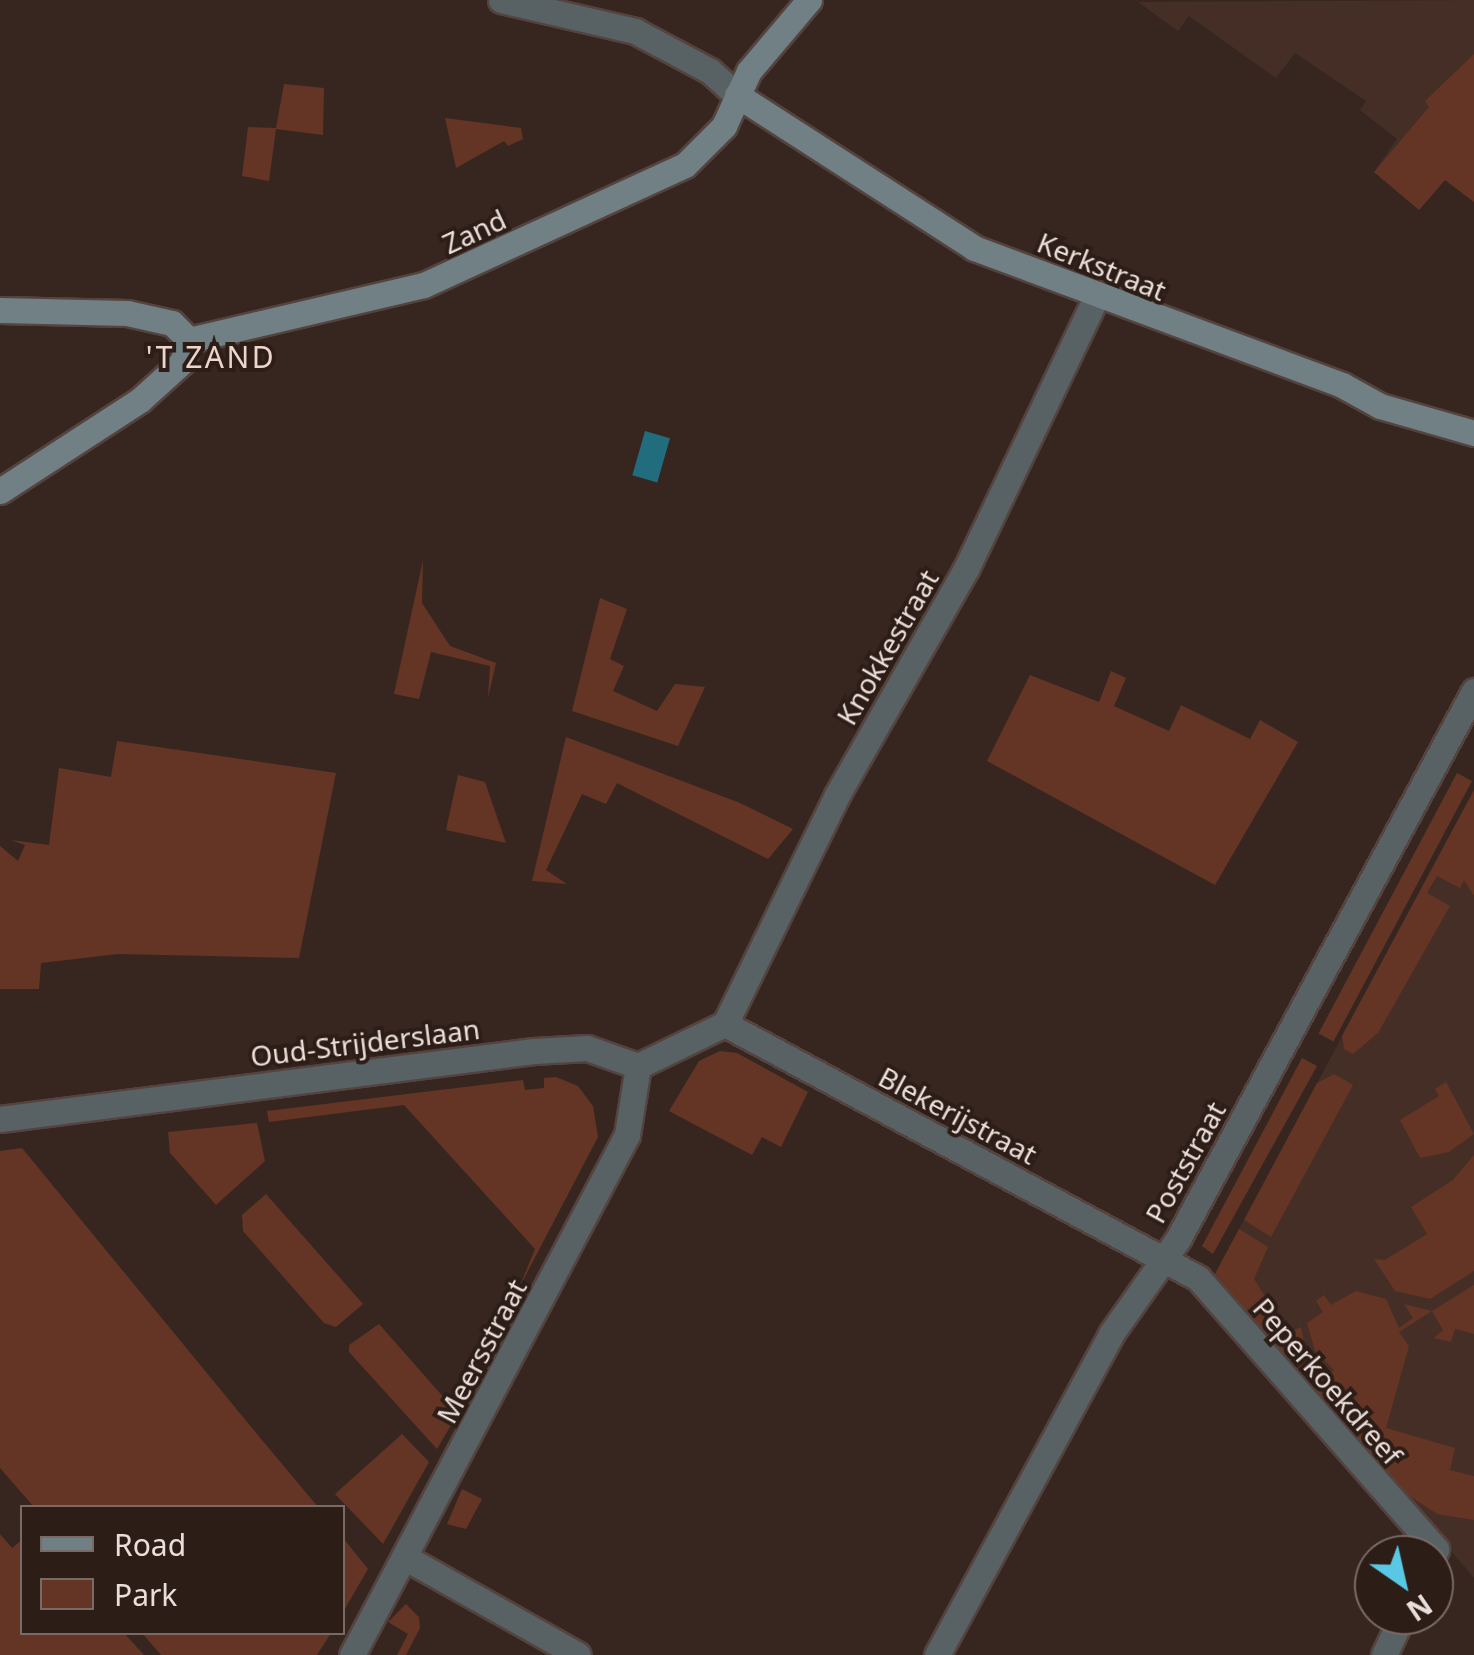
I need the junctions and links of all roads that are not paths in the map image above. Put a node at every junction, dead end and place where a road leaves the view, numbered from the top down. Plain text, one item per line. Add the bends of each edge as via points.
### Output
1 (501, 0) edge
2 (809, 0) edge
3 (737, 95) junction
4 (1096, 298) junction
5 (0, 310) edge
6 (190, 340) junction
7 (1474, 433) edge
8 (0, 491) edge
9 (1474, 691) edge
10 (725, 1024) junction
11 (638, 1066) junction
12 (0, 1119) edge
13 (1163, 1259) junction
14 (1424, 1535) edge
15 (406, 1558) junction
16 (352, 1655) edge
17 (578, 1655) edge
18 (937, 1655) edge

1 - 3 street via 635,31 710,71
2 - 3 street, Zand
3 - 4 street, Kerkstraat via 974,248
3 - 6 street, Zand via 724,126 685,165 458,272
4 - 7 street, Kerkstraat via 1342,385 1380,406
4 - 10 street, Knokkestraat via 966,569 837,795
5 - 6 street via 127,313 172,323
6 - 8 street via 182,362 140,400
9 - 13 street, Poststraat
10 - 11 street
10 - 13 street, Blekerijstraat
11 - 12 street, Oud-Strijderslaan via 587,1048 534,1051
11 - 15 street, Meersstraat via 627,1135
13 - 14 street, Peperkoekdreef via 1198,1278
13 - 18 street, Poststraat via 1111,1334
15 - 16 street, Meersstraat
15 - 17 street

